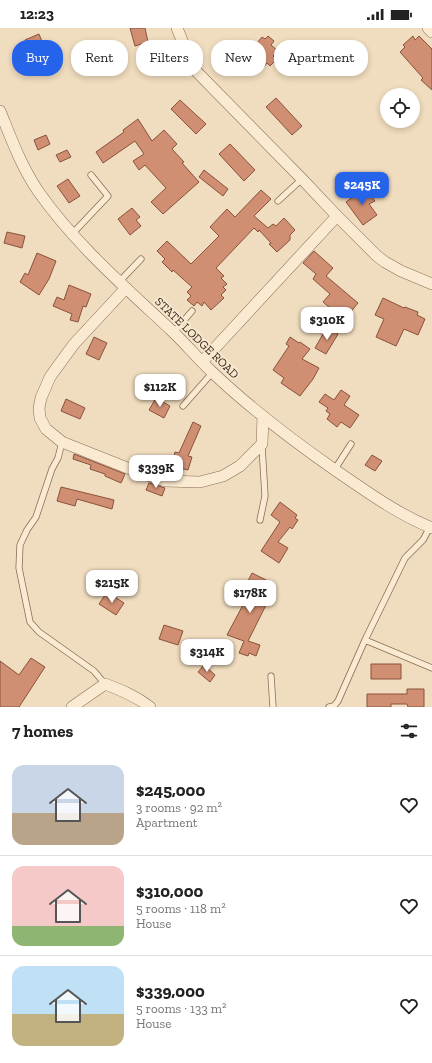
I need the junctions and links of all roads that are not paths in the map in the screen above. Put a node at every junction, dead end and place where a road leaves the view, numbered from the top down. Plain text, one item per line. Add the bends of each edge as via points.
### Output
1 (177, 28) edge
2 (428, 28) edge
3 (432, 32) edge
4 (0, 111) edge
5 (91, 175) dead end
6 (302, 179) junction
7 (278, 201) dead end
8 (337, 216) junction
9 (73, 233) junction
10 (141, 260) dead end
11 (432, 284) edge
12 (122, 285) junction
13 (192, 311) dead end
14 (174, 332) junction
15 (202, 362) junction
16 (212, 373) junction
17 (183, 406) dead end
18 (263, 416) junction
19 (62, 442) junction
20 (262, 444) junction
21 (351, 444) dead end
22 (335, 469) junction
23 (260, 520) dead end
24 (431, 528) edge
25 (365, 640) junction
26 (432, 668) edge
27 (271, 676) dead end
28 (105, 684) junction
29 (72, 707) edge
30 (150, 707) edge
31 (273, 707) edge
32 (329, 707) edge

1 - 6 street via 192,68
2 - 3 street
4 - 9 street, STATE LODGE ROAD via 26,171 49,205
5 - 9 lane via 108,196
6 - 7 lane
6 - 8 street
8 - 11 street via 385,262
8 - 15 street
9 - 12 street, STATE LODGE ROAD
10 - 12 lane
12 - 14 street, STATE LODGE ROAD
12 - 19 street via 57,366 41,398 40,418 46,429
13 - 14 lane
14 - 15 street, STATE LODGE ROAD
15 - 16 street, STATE LODGE ROAD
16 - 17 lane
16 - 18 street, STATE LODGE ROAD
18 - 20 street
18 - 22 street, STATE LODGE ROAD
19 - 20 street via 165,482 200,482 223,476 240,466
19 - 28 lane via 36,517 20,545 19,568 30,622 39,632 94,671
20 - 23 lane via 265,496
21 - 22 lane
22 - 24 street, STATE LODGE ROAD via 391,507
24 - 25 lane via 405,558
25 - 26 lane
25 - 32 lane via 338,700 334,706
27 - 31 lane
28 - 29 street
28 - 30 street via 141,700

